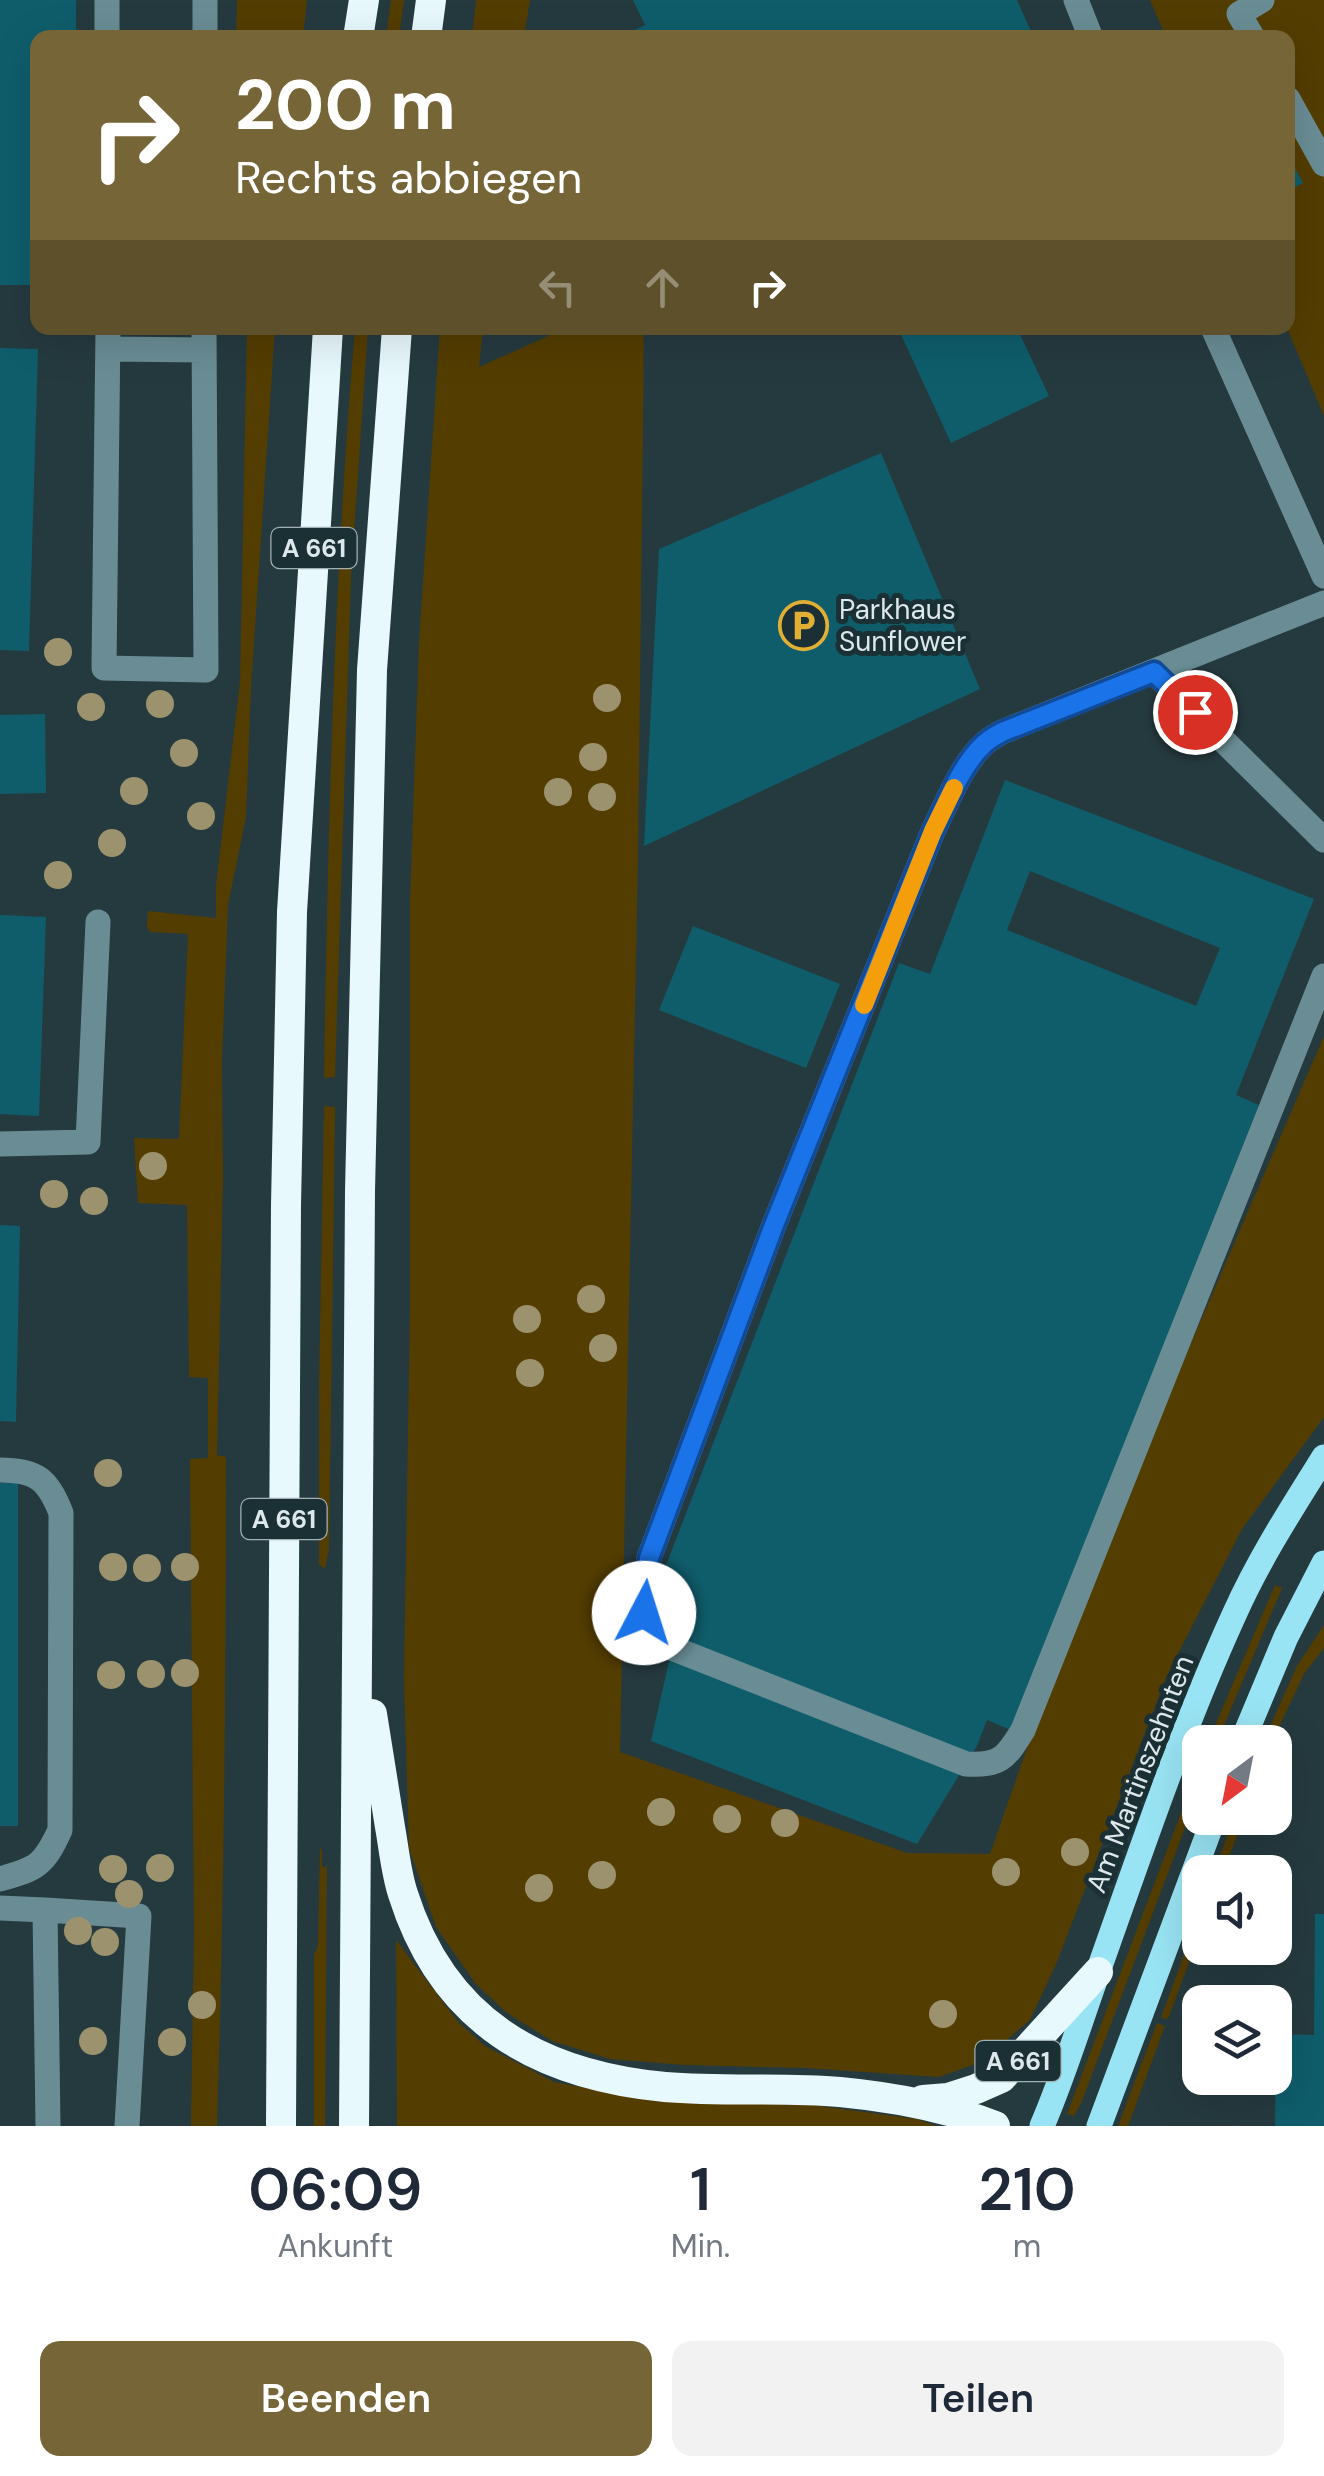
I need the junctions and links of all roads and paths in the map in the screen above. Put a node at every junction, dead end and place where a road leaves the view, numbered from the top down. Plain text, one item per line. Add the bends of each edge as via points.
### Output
1 (107, 0) edge
2 (206, 0) edge
3 (364, 0) edge
4 (430, 0) edge
5 (1076, 0) edge
6 (1262, 0) edge
7 (107, 30) edge
8 (205, 30) edge
9 (359, 30) edge
10 (427, 30) edge
11 (1088, 30) edge
12 (1249, 30) edge
13 (1295, 112) edge
14 (1324, 164) edge
15 (328, 335) edge
16 (396, 335) edge
17 (1216, 335) edge
18 (108, 338) edge
19 (204, 339) edge
20 (1324, 576) edge
21 (1324, 602) edge
22 (1154, 672) junction
23 (1324, 840) edge
24 (98, 922) dead end
25 (1324, 976) edge
26 (0, 1144) edge
27 (1324, 1456) edge
28 (0, 1470) edge
29 (1324, 1564) edge
30 (358, 1632) junction
31 (1249, 1725) edge
32 (1208, 1835) edge
33 (0, 1879) edge
34 (0, 1908) edge
35 (45, 1910) junction
36 (1098, 1972) junction
37 (910, 2102) junction
38 (48, 2126) edge
39 (127, 2126) edge
40 (281, 2126) edge
41 (354, 2126) edge
42 (995, 2126) edge
43 (1042, 2126) edge
44 (1099, 2126) edge

1 - 7 street
2 - 8 street
3 - 9 highway
4 - 10 highway
5 - 11 street
6 - 12 street via 1240,14
13 - 14 street
15 - 40 highway, A 661 via 292,912
16 - 30 highway, A 661 via 372,670
17 - 20 street
18 - 19 street
18 - 19 street via 104,668 206,670
21 - 22 street
22 - 23 street
22 - 25 street via 1002,732 974,754 951,793 782,1206 649,1558 644,1613 651,1631 672,1648 966,1764 985,1765 1010,1752
24 - 26 street via 88,1142
27 - 36 main road, Am Martinszehnten via 1235,1612
28 - 33 street via 41,1478 61,1513 60,1830 48,1856 28,1872
29 - 31 main road
30 - 37 highway, A 661 via 402,1892 448,1984 478,2017 545,2059 607,2078
30 - 41 highway, A 661
32 - 44 main road
34 - 35 street
35 - 38 street
35 - 39 street via 139,1916
36 - 37 highway, A 661 via 1001,2078 948,2098
36 - 43 main road, Am Martinszehnten
37 - 42 highway, A 661

